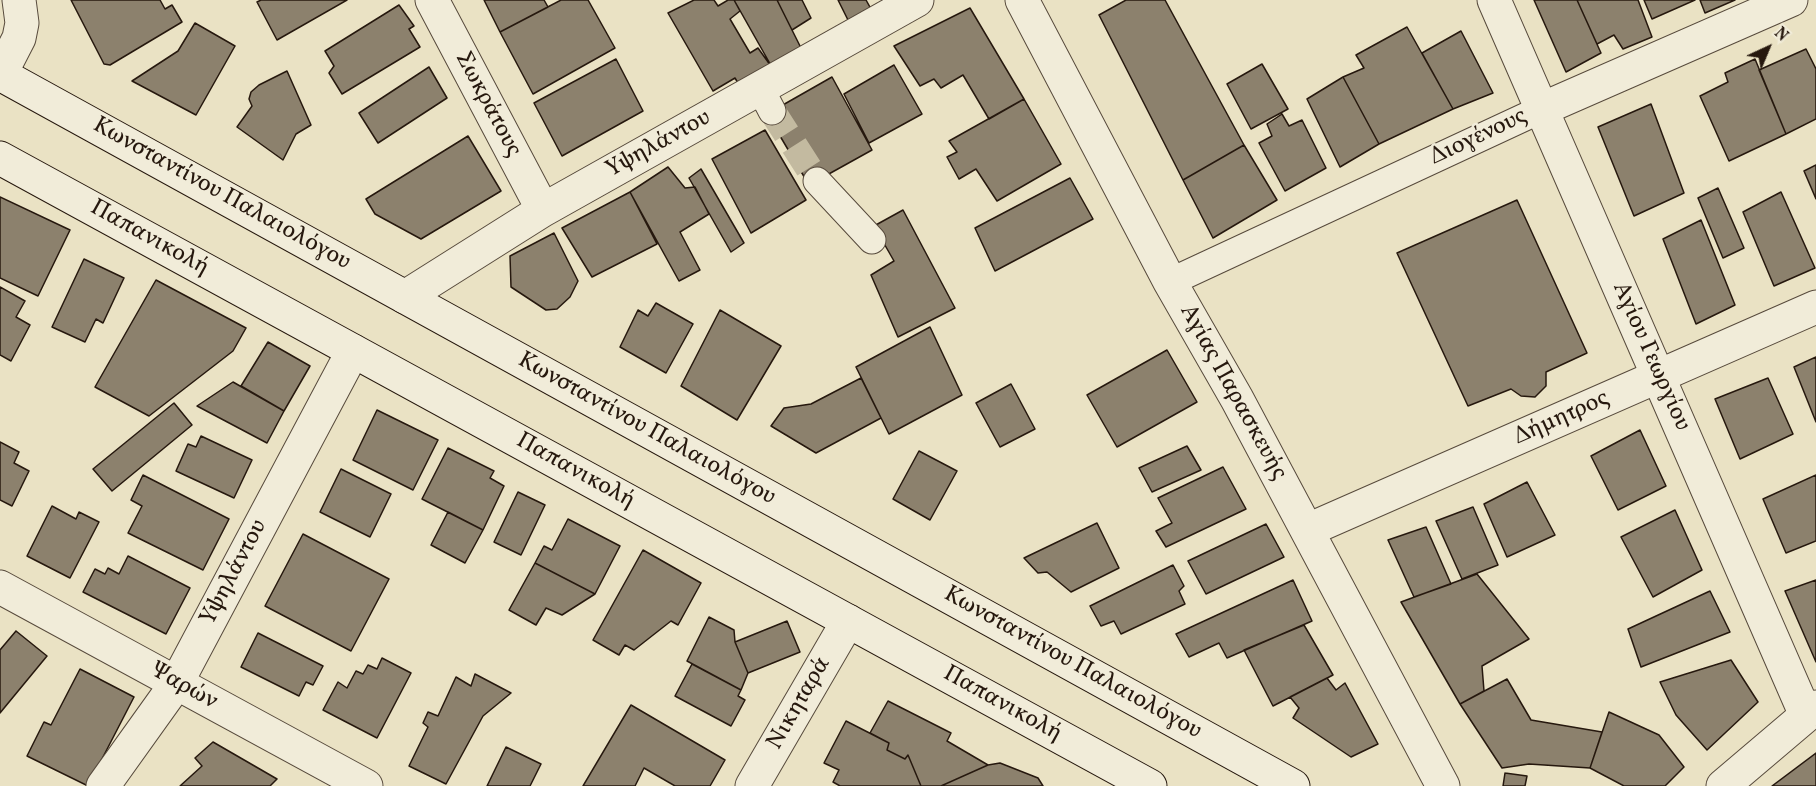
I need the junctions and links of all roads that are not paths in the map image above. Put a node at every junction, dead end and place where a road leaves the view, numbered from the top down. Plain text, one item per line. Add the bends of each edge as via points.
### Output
1 (18, 0) edge
2 (432, 0) edge
3 (917, 0) edge
4 (1022, 0) edge
5 (1494, 0) edge
6 (1791, 0) edge
7 (0, 74) edge
8 (1542, 109) junction
9 (0, 158) edge
10 (817, 181) tunnel mouth
11 (543, 210) junction
12 (872, 240) dead end
13 (1170, 282) junction
14 (405, 297) junction
15 (1816, 307) edge
16 (353, 351) junction
17 (1658, 376) junction
18 (1308, 530) junction
19 (0, 587) edge
20 (848, 621) junction
21 (176, 684) junction
22 (1811, 710) edge
23 (103, 786) edge
24 (366, 786) edge
25 (752, 786) edge
26 (1150, 786) edge
27 (1293, 786) edge
28 (1443, 786) edge
29 (1723, 786) edge

1 - 7 street via 22,23 19,38
2 - 11 street, Σωκράτους
3 - 11 street, Υψηλάντου via 766,100
4 - 13 street, Αγίας Παρασκευής
5 - 8 street, Αγίου Γεωργίου
6 - 8 street, Διογένους
7 - 14 street, Κωνσταντίνου Παλαιολόγου
8 - 13 street, Διογένους
8 - 17 street, Αγίου Γεωργίου
9 - 16 street, Παπανικολή
10 - 12 street
11 - 14 street, Υψηλάντου
13 - 18 street, Αγίας Παρασκευής
14 - 27 street, Κωνσταντίνου Παλαιολόγου
15 - 17 street, Δήμητρος
16 - 20 street, Παπανικολή
16 - 21 street, Υψηλάντου
17 - 18 street, Δήμητρος
17 - 22 street, Αγίου Γεωργίου
18 - 28 street, Αγίας Παρασκευής
19 - 21 street, Ψαρών
20 - 25 street, Νικηταρά
20 - 26 street, Παπανικολή
21 - 23 street, Υψηλάντου
21 - 24 street, Ψαρών
22 - 29 street

